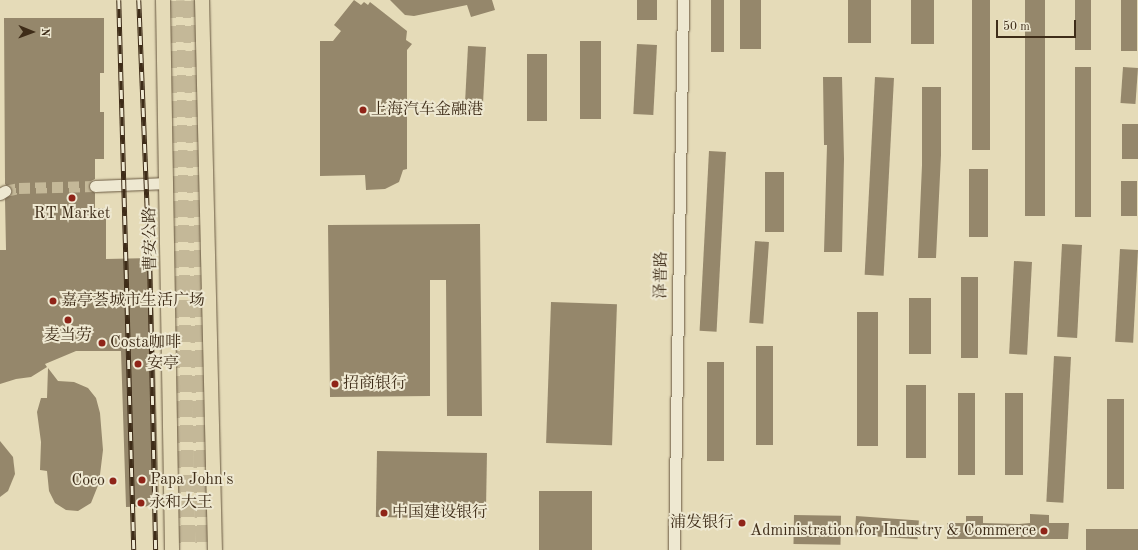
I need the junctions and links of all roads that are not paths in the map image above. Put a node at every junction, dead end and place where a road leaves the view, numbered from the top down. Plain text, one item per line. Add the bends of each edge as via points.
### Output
1 (162, 0) edge
2 (202, 0) edge
3 (683, 0) edge
4 (167, 183) junction
5 (95, 186) tunnel mouth
6 (172, 550) edge
7 (215, 550) edge
8 (674, 550) edge

1 - 4 main road, 曹安公路
2 - 7 main road
3 - 8 street, 泽普路
4 - 5 street
4 - 6 main road, 曹安公路

